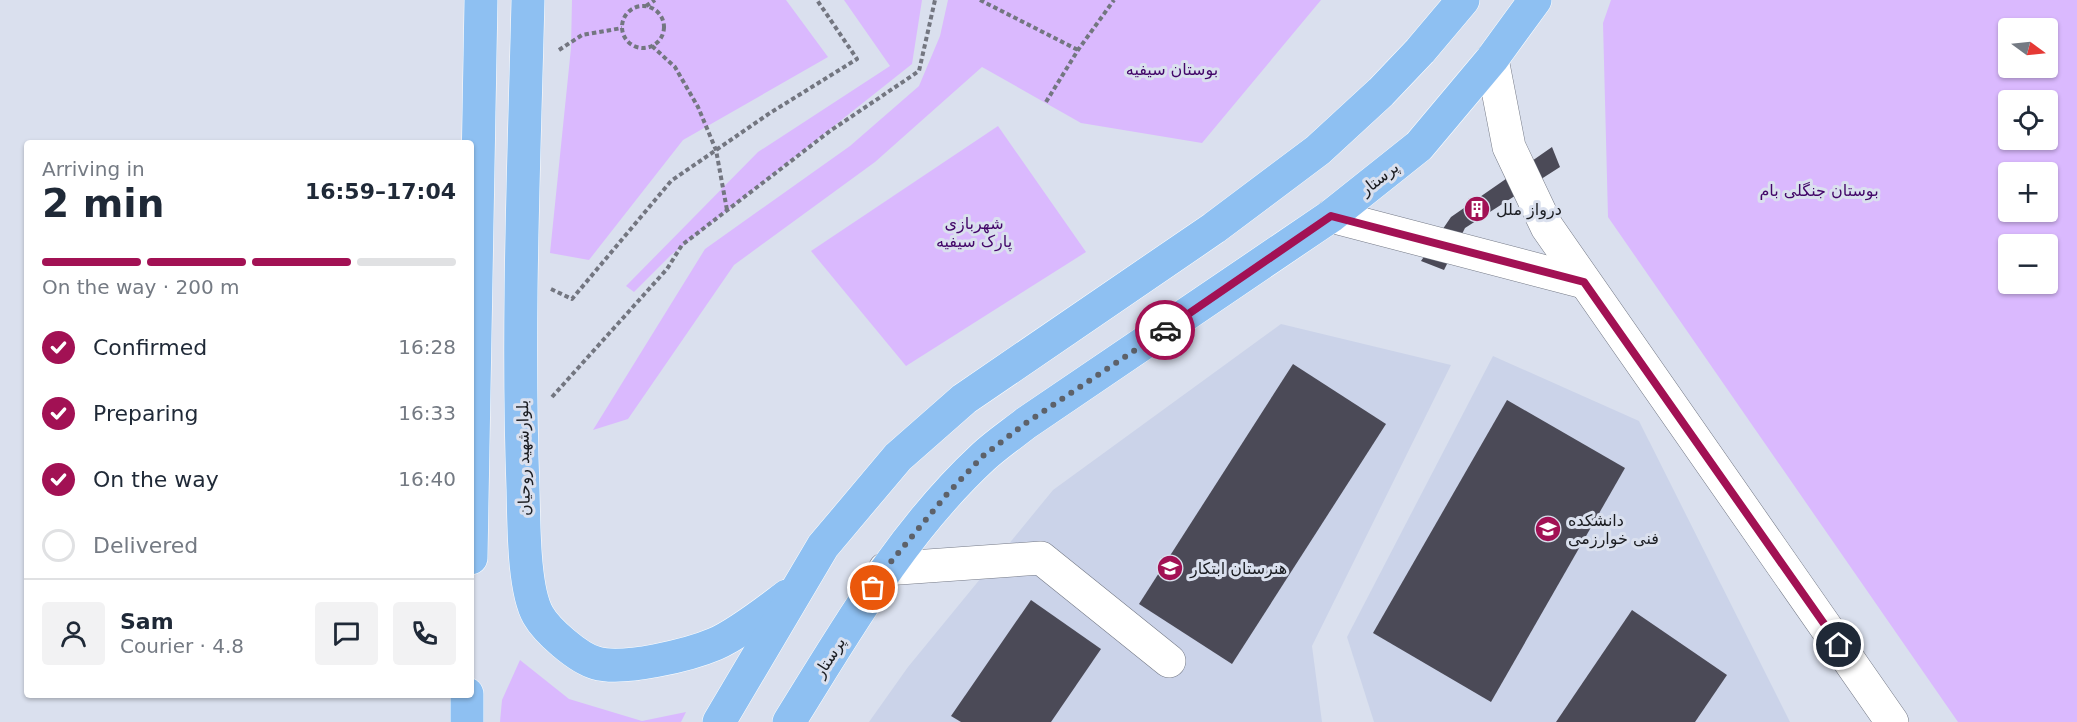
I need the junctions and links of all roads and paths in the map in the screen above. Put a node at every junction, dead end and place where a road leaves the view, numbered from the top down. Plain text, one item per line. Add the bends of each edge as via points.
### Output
1 (481, 0) edge
2 (528, 0) edge
3 (655, 0) edge
4 (817, 0) edge
5 (935, 0) edge
6 (980, 0) edge
7 (1114, 0) edge
8 (1463, 0) edge
9 (1536, 0) edge
10 (645, 7) junction
11 (622, 28) junction
12 (652, 46) junction
13 (1078, 50) junction
14 (550, 56) dead end
15 (1492, 58) junction
16 (1046, 102) dead end
17 (716, 150) junction
18 (727, 210) dead end
19 (1331, 216) junction
20 (1584, 282) junction
21 (544, 286) dead end
22 (474, 391) edge
23 (522, 432) junction
24 (885, 569) junction
25 (798, 588) junction
26 (1169, 662) dead end
27 (467, 698) edge
28 (467, 722) edge
29 (719, 722) edge
30 (789, 722) edge
31 (1892, 722) edge

1 - 22 main road
2 - 23 main road, بلوارشهید روحیان
3 - 10 path
4 - 17 path via 857,59
5 - 23 path via 919,71 830,131 682,245 667,269
6 - 13 path
7 - 13 path
8 - 25 main road via 1381,92 1318,150 1214,228 964,399 898,457 823,546
9 - 15 main road, پرستار
10 - 11 path via 626,14
10 - 12 path via 657,12 663,23 661,37
11 - 12 path via 632,45
11 - 14 path via 582,35
12 - 17 path via 675,67
13 - 16 path
15 - 19 main road, پرستار via 1419,146
15 - 20 street via 1509,147 1547,227
17 - 18 path
17 - 21 path via 671,181 572,299
19 - 20 street
19 - 24 main road, پرستار via 983,456
20 - 31 street
23 - 25 main road, بلوارشهید روحیان via 525,542 537,614 559,641 596,663 634,665 716,644
24 - 26 street via 1041,558
24 - 30 main road, پرستار
25 - 29 main road
27 - 28 main road

